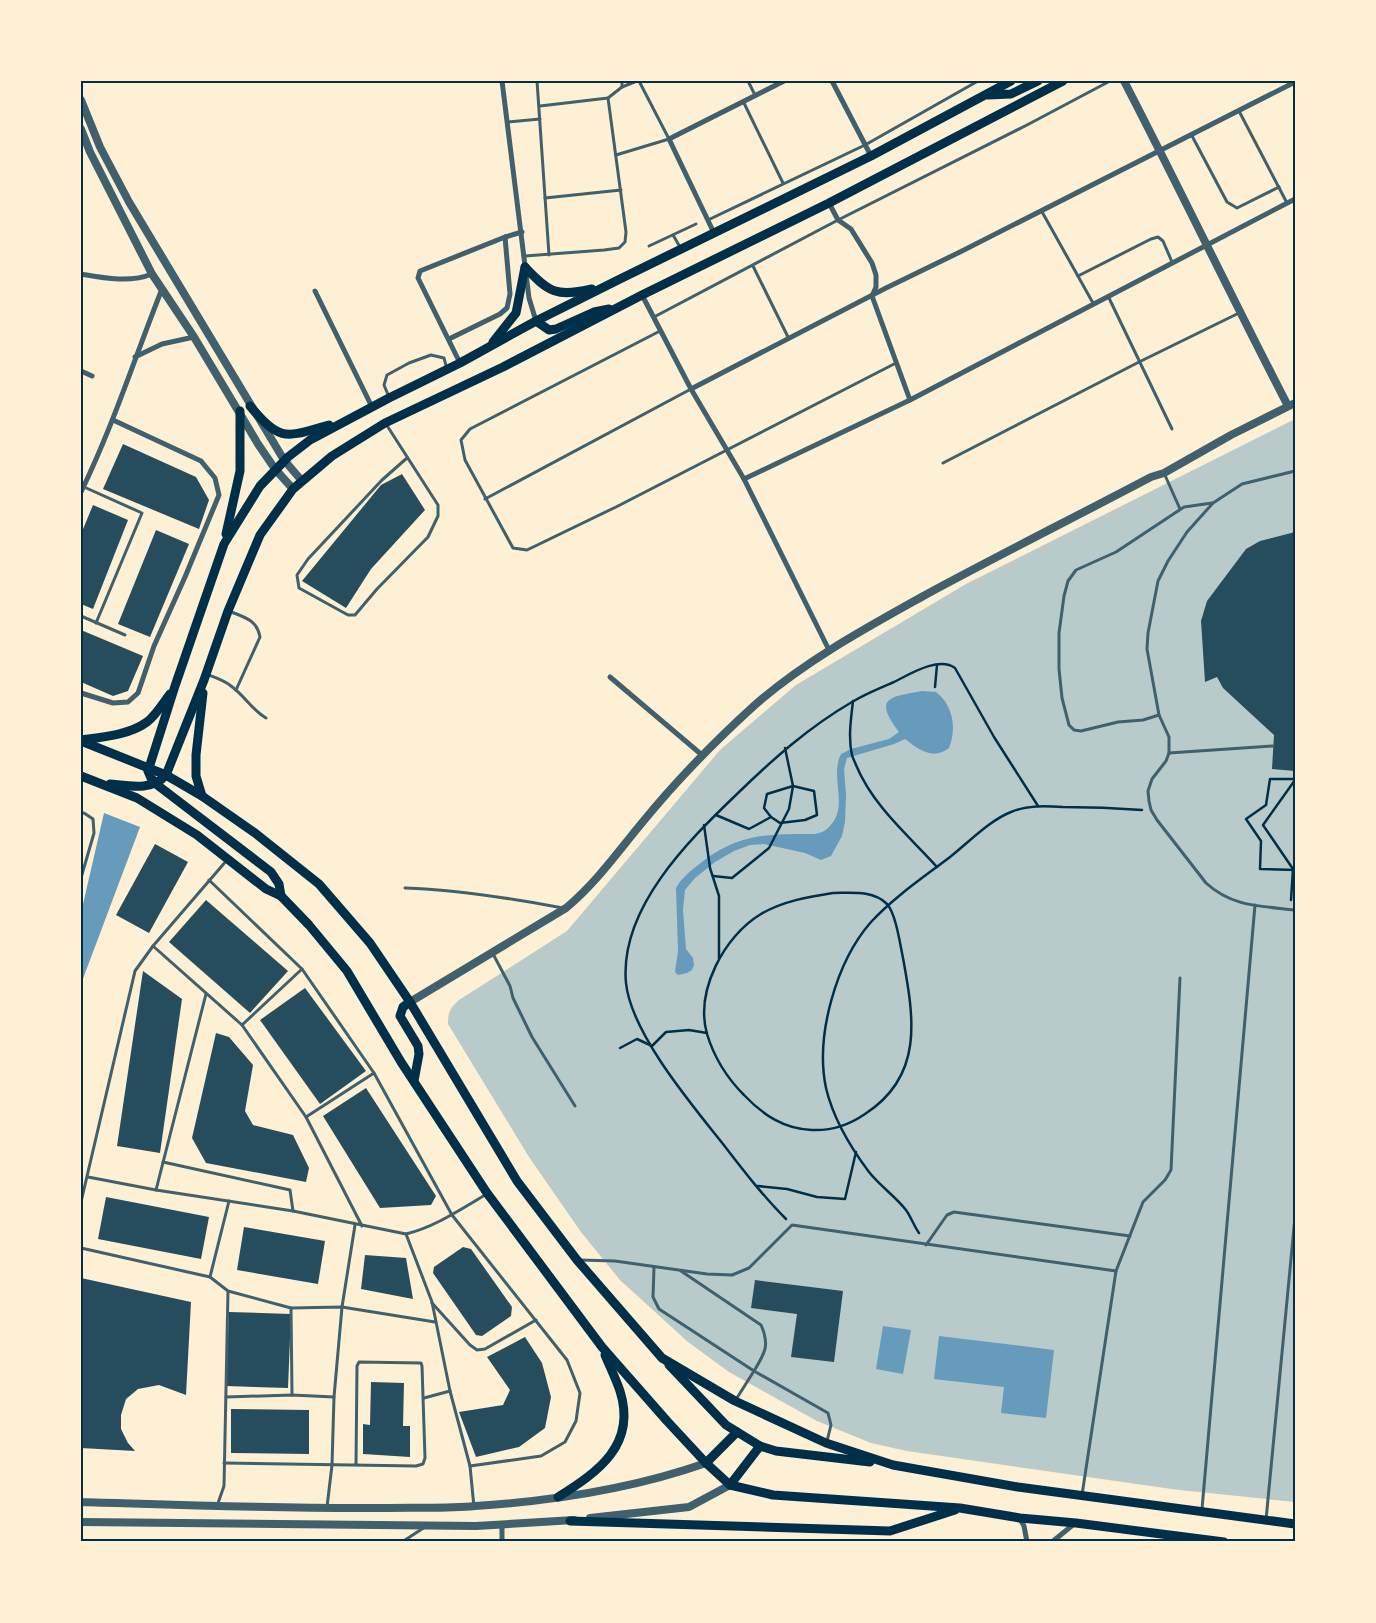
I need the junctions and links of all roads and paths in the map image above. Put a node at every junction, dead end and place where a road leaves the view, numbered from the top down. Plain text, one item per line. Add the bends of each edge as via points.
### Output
1 (502, 81) edge
2 (537, 81) edge
3 (622, 81) edge
4 (638, 81) edge
5 (748, 81) edge
6 (784, 81) edge
7 (832, 81) edge
8 (978, 81) edge
9 (1011, 81) edge
10 (1038, 81) edge
11 (1063, 81) edge
12 (1110, 81) edge
13 (1124, 81) edge
14 (1295, 82) edge
15 (622, 87) junction
16 (755, 95) junction
17 (986, 96) junction
18 (608, 98) junction
19 (81, 100) edge
20 (743, 101) junction
21 (540, 106) junction
22 (1239, 110) junction
23 (540, 119) junction
24 (508, 122) junction
25 (81, 129) edge
26 (1191, 134) junction
27 (669, 139) junction
28 (865, 145) junction
29 (1160, 150) junction
30 (616, 155) junction
31 (871, 156) junction
32 (783, 183) junction
33 (1280, 187) junction
34 (621, 190) junction
35 (545, 198) junction
36 (1295, 199) edge
37 (1287, 202) junction
38 (829, 203) junction
39 (1041, 210) junction
40 (708, 220) junction
41 (838, 220) junction
42 (696, 224) dead end
43 (522, 232) junction
44 (714, 233) junction
45 (673, 234) junction
46 (504, 237) junction
47 (1207, 244) junction
48 (649, 246) dead end
49 (682, 250) junction
50 (549, 255) junction
51 (525, 256) junction
52 (1172, 262) junction
53 (753, 266) junction
54 (525, 267) junction
55 (81, 274) edge
56 (152, 274) junction
57 (1078, 276) junction
58 (620, 279) junction
59 (162, 289) junction
60 (315, 291) dead end
61 (642, 295) junction
62 (872, 296) junction
63 (1108, 296) junction
64 (1093, 303) junction
65 (617, 308) junction
66 (1239, 312) junction
67 (654, 317) junction
68 (536, 322) junction
69 (661, 331) junction
70 (194, 338) junction
71 (449, 339) junction
72 (789, 340) junction
73 (489, 348) junction
74 (135, 357) junction
75 (1139, 362) junction
76 (460, 363) junction
77 (897, 363) junction
78 (448, 369) junction
79 (81, 371) edge
80 (92, 376) dead end
81 (691, 389) junction
82 (389, 398) junction
83 (910, 400) junction
84 (1291, 404) edge
85 (250, 406) junction
86 (372, 407) junction
87 (240, 411) junction
88 (113, 420) junction
89 (344, 422) junction
90 (385, 423) junction
91 (1172, 429) dead end
92 (727, 451) junction
93 (407, 458) junction
94 (284, 460) junction
95 (943, 463) dead end
96 (275, 470) junction
97 (1295, 471) edge
98 (1164, 473) junction
99 (744, 479) junction
100 (302, 481) junction
101 (293, 489) junction
102 (83, 490) edge
103 (485, 499) junction
104 (1213, 503) junction
105 (1180, 509) junction
106 (224, 544) junction
107 (228, 611) junction
108 (81, 616) edge
109 (96, 622) junction
110 (125, 635) dead end
111 (829, 650) junction
112 (937, 664) junction
113 (205, 677) junction
114 (610, 677) dead end
115 (175, 686) junction
116 (935, 687) dead end
117 (236, 690) junction
118 (81, 693) edge
119 (853, 701) junction
120 (1159, 715) junction
121 (266, 718) dead end
122 (81, 740) edge
123 (1273, 746) dead end
124 (785, 748) junction
125 (1169, 753) junction
126 (702, 755) junction
127 (148, 767) junction
128 (166, 775) junction
129 (81, 776) edge
130 (1295, 779) edge
131 (101, 783) junction
132 (156, 784) junction
133 (793, 786) junction
134 (202, 796) junction
135 (1038, 806) junction
136 (1151, 810) junction
137 (81, 813) edge
138 (716, 815) junction
139 (771, 817) junction
140 (780, 823) junction
141 (704, 825) junction
142 (227, 859) junction
143 (937, 867) junction
144 (1294, 869) edge
145 (713, 876) junction
146 (81, 878) edge
147 (209, 880) junction
148 (405, 888) dead end
149 (281, 896) junction
150 (888, 905) junction
151 (1255, 906) junction
152 (566, 908) junction
153 (1293, 909) edge
154 (154, 946) junction
155 (492, 952) junction
156 (719, 960) junction
157 (302, 969) junction
158 (1180, 978) dead end
159 (206, 994) junction
160 (410, 1002) junction
161 (242, 1025) junction
162 (707, 1034) junction
163 (652, 1046) junction
164 (620, 1048) dead end
165 (374, 1074) junction
166 (414, 1081) junction
167 (575, 1106) dead end
168 (306, 1117) junction
169 (841, 1127) junction
170 (856, 1152) junction
171 (163, 1162) junction
172 (88, 1178) junction
173 (758, 1186) junction
174 (156, 1190) junction
175 (487, 1193) junction
176 (229, 1201) junction
177 (81, 1202) edge
178 (293, 1211) junction
179 (452, 1215) junction
180 (1295, 1217) edge
181 (355, 1225) junction
182 (792, 1225) junction
183 (362, 1226) junction
184 (406, 1234) junction
185 (1130, 1236) junction
186 (926, 1245) junction
187 (81, 1248) edge
188 (578, 1260) junction
189 (654, 1267) junction
190 (680, 1270) junction
191 (1116, 1271) junction
192 (210, 1277) junction
193 (228, 1291) junction
194 (432, 1302) junction
195 (342, 1307) junction
196 (292, 1308) junction
197 (536, 1320) junction
198 (435, 1322) junction
199 (602, 1347) junction
200 (662, 1358) junction
201 (754, 1371) junction
202 (450, 1391) junction
203 (292, 1395) junction
204 (226, 1397) junction
205 (334, 1397) junction
206 (424, 1398) junction
207 (735, 1401) junction
208 (737, 1432) junction
209 (826, 1444) junction
210 (760, 1446) junction
211 (224, 1463) junction
212 (706, 1463) junction
213 (332, 1465) junction
214 (356, 1465) junction
215 (893, 1465) junction
216 (470, 1466) junction
217 (730, 1486) junction
218 (1082, 1495) junction
219 (558, 1498) junction
220 (81, 1502) edge
221 (216, 1506) junction
222 (474, 1506) junction
223 (960, 1508) junction
224 (326, 1509) junction
225 (1202, 1512) junction
226 (1020, 1518) junction
227 (570, 1521) junction
228 (1266, 1521) junction
229 (81, 1522) edge
230 (1076, 1523) junction
231 (1295, 1524) edge
232 (428, 1526) junction
233 (502, 1526) junction
234 (81, 1538) edge
235 (83, 1542) edge
236 (402, 1542) edge
237 (502, 1542) edge
238 (1027, 1542) edge
239 (1052, 1542) edge
240 (1224, 1542) edge

1 - 24 street
2 - 21 lane
3 - 15 lane
4 - 15 lane
4 - 27 lane
5 - 16 lane
6 - 16 street
7 - 28 street
8 - 28 lane
9 - 17 main road
10 - 17 main road via 1010,94
11 - 38 main road
12 - 41 lane
13 - 29 street
14 - 22 street
15 - 18 lane
16 - 20 street
17 - 31 main road
18 - 21 lane
18 - 30 lane
19 - 85 street via 100,147 129,202
20 - 27 street
20 - 32 lane
21 - 23 lane
22 - 26 street
22 - 33 lane
23 - 24 lane
23 - 35 lane
24 - 43 street
25 - 56 street
26 - 29 street
26 - 33 lane via 1227,202 1237,208
27 - 30 lane
27 - 40 street
28 - 31 street
28 - 32 lane
29 - 39 street
29 - 47 street
30 - 34 lane
31 - 44 main road
32 - 40 lane
33 - 37 lane
34 - 35 lane
34 - 50 lane via 626,232 619,248
35 - 50 lane
36 - 37 street
37 - 47 street
38 - 41 street
38 - 61 main road
39 - 57 lane
39 - 62 street
40 - 44 street
41 - 53 lane
41 - 62 street via 851,229 872,263 876,286
42 - 45 lane
43 - 46 street
43 - 51 street
44 - 49 main road
45 - 48 lane
45 - 49 lane
46 - 71 street via 510,294 507,308
46 - 71 street via 420,271 418,278
47 - 52 street
47 - 66 street
49 - 58 main road
50 - 51 lane
51 - 54 street
52 - 57 lane via 1164,241 1158,237
52 - 63 street
53 - 67 lane
53 - 72 lane
54 - 58 main road via 554,292 592,290
54 - 68 street
54 - 73 main road via 516,313
55 - 56 street via 129,279
56 - 59 street
57 - 64 lane
58 - 68 main road
59 - 70 street
59 - 74 street
60 - 86 street
61 - 65 main road
61 - 67 street
62 - 72 street
62 - 77 street
63 - 64 street
63 - 75 lane
64 - 83 street
65 - 68 main road via 594,312 556,329 549,330
65 - 90 main road
66 - 75 lane
66 - 84 street
67 - 69 street
68 - 73 main road
69 - 81 street
69 - 103 lane via 470,429 461,440 465,460
70 - 74 street via 162,344
70 - 87 street
71 - 76 street
72 - 81 street
73 - 76 main road
74 - 88 street
75 - 91 lane
75 - 95 lane
76 - 78 main road
77 - 83 street
77 - 92 lane
78 - 82 main road
78 - 82 lane via 444,358 431,355 409,363 388,375 384,385
79 - 80 street
81 - 92 street
81 - 103 lane
82 - 86 main road
83 - 99 street
84 - 98 street
85 - 89 main road via 266,425 280,433 296,435
85 - 94 street
86 - 89 main road
87 - 96 street
87 - 106 main road via 240,471
88 - 102 street
88 - 118 street via 201,461 215,478 218,495 154,646 138,693 128,702 113,702
89 - 94 main road via 310,440
90 - 93 lane
90 - 100 main road via 332,456
92 - 99 street
92 - 103 lane via 527,550 514,548
93 - 93 lane via 308,559 297,575 299,588 348,615 355,615 428,537 438,516 438,505
94 - 96 main road
94 - 100 street
96 - 101 street
96 - 106 main road via 250,500
97 - 104 lane via 1242,484
98 - 105 lane
98 - 111 street via 950,582
99 - 111 street
100 - 101 main road
101 - 107 main road via 260,535
102 - 109 lane via 142,513
104 - 105 lane
104 - 120 lane via 1187,532 1158,581 1147,649
105 - 120 lane via 1116,552 1076,570 1068,581 1059,633 1062,698 1069,725 1074,730
106 - 115 main road
107 - 113 main road
107 - 117 lane via 252,621 260,636
108 - 109 lane
109 - 110 lane
111 - 126 street via 788,678
112 - 116 path
112 - 119 path
112 - 135 path via 950,664 958,673
113 - 117 lane
113 - 128 main road
113 - 134 main road via 196,755 196,776
114 - 126 street
115 - 122 main road via 146,722 115,735
115 - 127 main road
117 - 121 lane
119 - 124 path
119 - 143 path via 852,756 868,790
120 - 125 lane via 1169,737
122 - 127 main road
123 - 125 lane
124 - 133 path
124 - 138 path
125 - 136 lane via 1148,791
126 - 152 street via 580,897
127 - 128 main road
127 - 132 main road
128 - 132 main road
128 - 134 main road
129 - 131 main road
130 - 144 path via 1263,825
130 - 144 path via 1270,779 1266,805 1246,819 1261,841 1260,869
131 - 132 main road
131 - 142 main road via 137,798
132 - 149 main road via 271,872 279,884
133 - 139 path via 767,794 764,808
133 - 140 path via 789,809
133 - 140 path via 814,791 817,816
134 - 160 main road via 319,884 370,943
135 - 136 path
135 - 143 path via 1001,817
136 - 151 lane via 1206,884 1227,899
137 - 146 lane via 93,820 94,833
138 - 139 path via 749,829
138 - 141 path
139 - 140 path
140 - 145 path via 769,848 732,878
141 - 145 path
141 - 163 path via 670,865 646,902 628,952 628,996
142 - 147 lane
142 - 149 main road via 266,889
143 - 150 path
144 - 153 path
145 - 156 path via 719,896
147 - 154 lane
147 - 157 lane
148 - 152 lane via 478,893
149 - 166 main road via 347,971
150 - 156 path via 877,897 851,892 812,897 779,906 745,926 730,941
150 - 169 path via 870,922 840,974 826,1027 822,1056 824,1074
150 - 169 path via 909,997 908,1060 903,1074 884,1100
151 - 153 lane
151 - 225 lane
152 - 155 street
154 - 159 lane
154 - 172 lane via 135,971
155 - 160 street
155 - 167 lane via 532,1037
156 - 162 path via 706,998
157 - 161 lane
157 - 165 lane
158 - 185 lane via 1171,1170 1143,1202
159 - 161 lane
159 - 171 lane
160 - 166 main road via 400,1016 418,1046
160 - 188 main road via 517,1181
161 - 168 lane
162 - 163 path via 689,1030 666,1032
162 - 169 path via 724,1071 755,1107 793,1128 827,1130
163 - 164 path via 638,1039
163 - 173 path via 690,1103
165 - 168 lane
165 - 179 lane
166 - 175 main road
168 - 183 lane
169 - 170 path
170 - 173 path via 845,1198 817,1197
170 - 186 path via 869,1172 905,1210
171 - 174 lane
171 - 178 lane via 290,1190
172 - 174 lane
172 - 177 lane
173 - 182 path
174 - 176 lane
175 - 179 lane
175 - 199 main road
176 - 178 lane
176 - 192 lane
178 - 181 lane
179 - 184 lane
179 - 197 lane
180 - 228 lane
181 - 183 lane
181 - 195 lane
182 - 186 lane
182 - 190 lane via 749,1268 732,1275
183 - 184 lane
184 - 194 lane
185 - 186 lane via 954,1212 947,1215
185 - 191 lane
186 - 191 lane
187 - 192 lane
188 - 189 lane
188 - 200 main road
189 - 190 lane
189 - 201 lane via 653,1296 659,1309
190 - 201 lane via 761,1325 766,1346
191 - 218 lane
192 - 193 lane
193 - 196 lane
193 - 204 lane
194 - 197 lane via 477,1350 485,1349
194 - 198 lane
195 - 196 lane
195 - 198 lane
195 - 205 lane
196 - 203 lane
197 - 216 lane via 567,1360 580,1393 576,1421 565,1442 541,1456
198 - 202 lane
199 - 212 main road
199 - 219 main road via 620,1390 623,1407 623,1426 618,1444 609,1458 586,1480
200 - 207 main road
200 - 208 main road via 726,1425
201 - 207 lane
201 - 209 lane via 828,1413 831,1425
202 - 206 lane
202 - 216 lane
203 - 204 lane
203 - 205 lane
204 - 211 lane
205 - 213 lane
206 - 214 lane via 423,1464
206 - 214 lane via 420,1363 359,1362
207 - 209 main road
208 - 210 main road
208 - 212 main road
209 - 215 main road
210 - 215 main road via 776,1451
210 - 217 main road
211 - 213 lane
211 - 221 lane via 224,1486
212 - 217 main road
212 - 219 street via 612,1489
213 - 214 lane
213 - 224 lane
215 - 218 main road
216 - 222 lane
217 - 223 main road via 773,1495
217 - 227 street via 689,1507
218 - 225 main road
219 - 222 street
220 - 221 street
221 - 224 street
222 - 224 street
223 - 226 main road
223 - 227 main road via 890,1531
225 - 228 main road
226 - 230 main road
226 - 238 street
227 - 233 street
228 - 231 main road
229 - 232 street
230 - 239 street
230 - 240 main road
232 - 233 street
232 - 236 lane
233 - 237 street
234 - 235 lane

